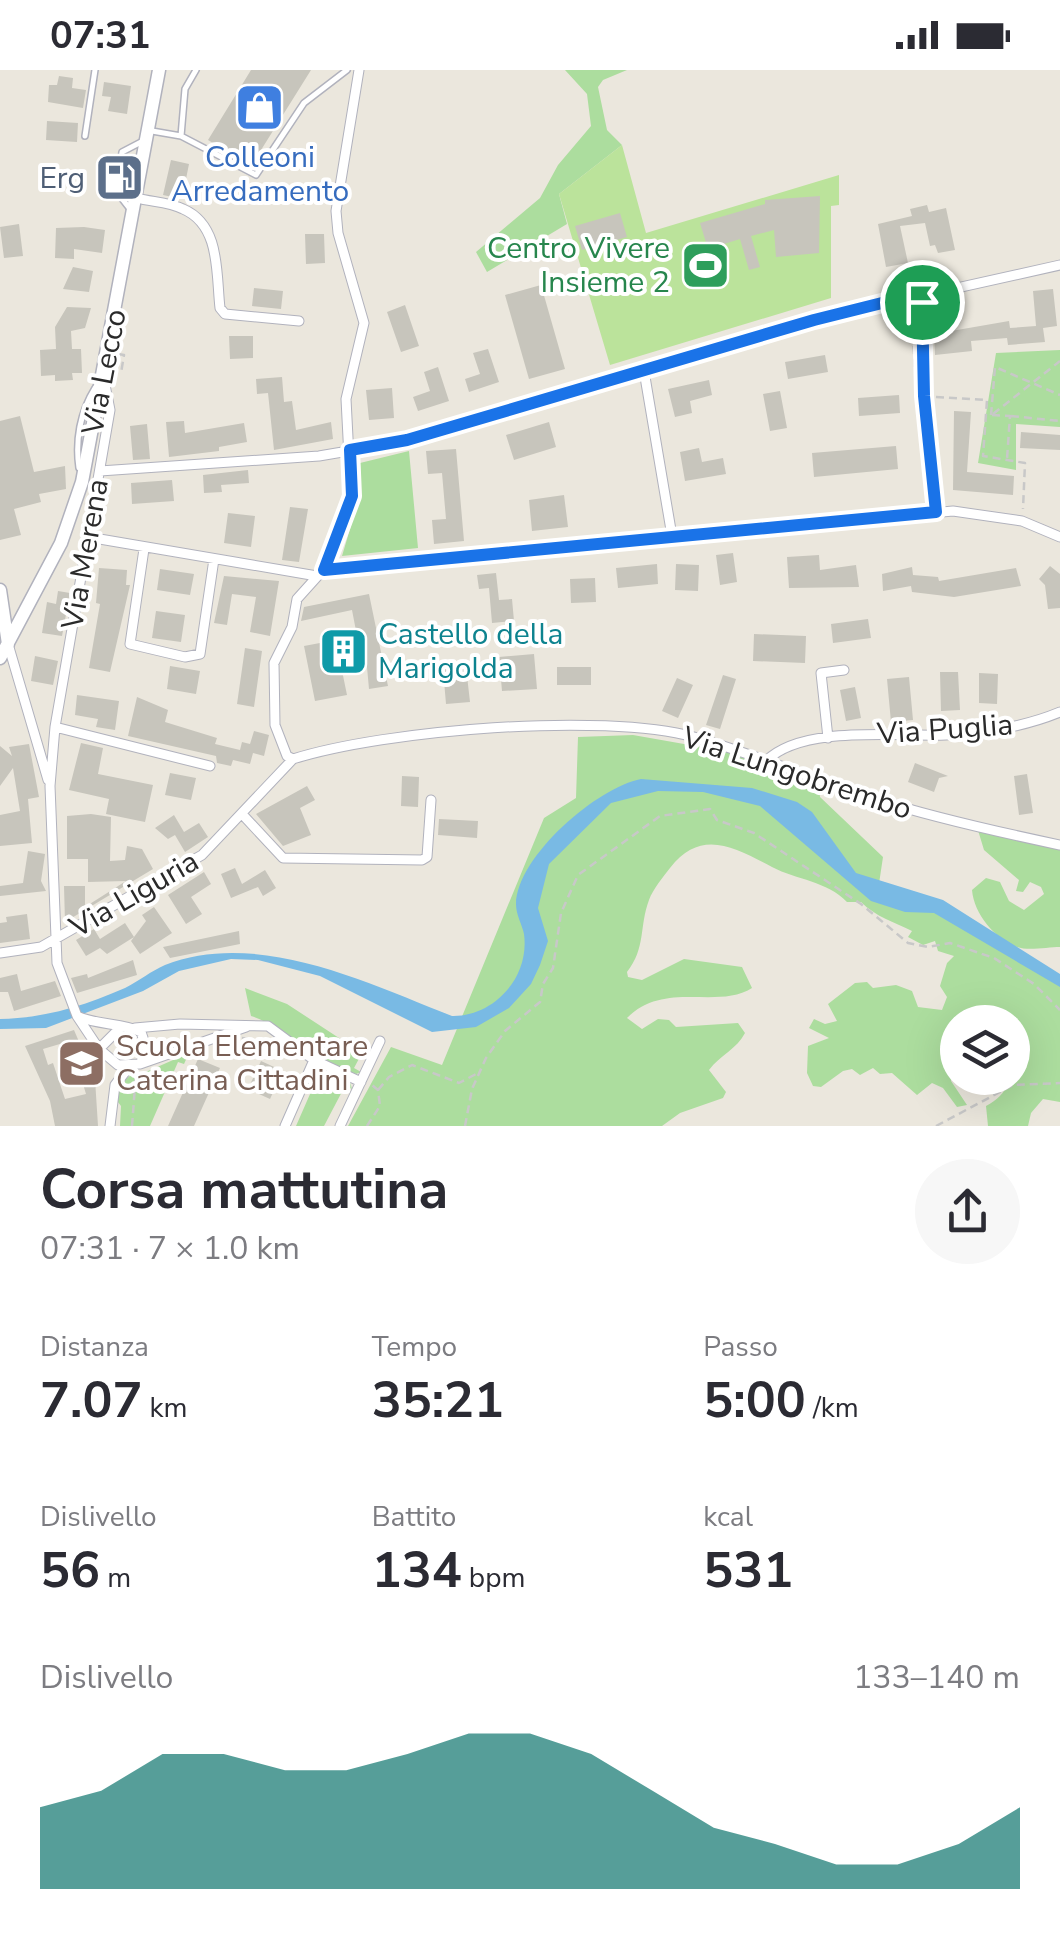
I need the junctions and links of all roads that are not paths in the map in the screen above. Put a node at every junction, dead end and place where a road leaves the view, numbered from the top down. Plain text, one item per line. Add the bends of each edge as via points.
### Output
1 (94, 70) edge
2 (159, 70) edge
3 (196, 70) edge
4 (347, 70) edge
5 (359, 70) edge
6 (148, 135) junction
7 (85, 136) dead end
8 (182, 136) junction
9 (119, 172) dead end
10 (118, 182) dead end
11 (136, 198) junction
12 (134, 213) junction
13 (1060, 265) edge
14 (299, 321) dead end
15 (644, 371) junction
16 (105, 374) junction
17 (926, 380) road end
18 (350, 450) junction
19 (100, 472) junction
20 (936, 512) junction
21 (672, 536) junction
22 (88, 537) junction
23 (1060, 537) edge
24 (144, 549) junction
25 (214, 559) junction
26 (320, 573) junction
27 (0, 590) edge
28 (8, 644) junction
29 (0, 658) edge
30 (844, 670) dead end
31 (1060, 712) edge
32 (55, 727) junction
33 (34, 733) junction
34 (828, 738) junction
35 (293, 759) junction
36 (765, 762) junction
37 (210, 766) dead end
38 (50, 786) junction
39 (431, 800) dead end
40 (242, 814) junction
41 (1060, 845) edge
42 (55, 940) junction
43 (0, 953) edge
44 (77, 1016) junction
45 (250, 1026) junction
46 (120, 1028) junction
47 (135, 1028) junction
48 (380, 1041) dead end
49 (99, 1048) junction
50 (314, 1060) junction
51 (134, 1066) junction
52 (361, 1082) junction
53 (110, 1126) edge
54 (285, 1126) edge
55 (340, 1126) edge

1 - 7 lane
2 - 6 main road, Via Lecco
3 - 8 lane via 185,89
4 - 8 lane via 304,103 256,175
5 - 18 street via 336,212 364,323 346,398
6 - 8 lane
6 - 9 lane via 122,152
6 - 11 main road, Via Lecco
10 - 12 lane via 116,191
11 - 12 main road, Via Lecco
11 - 14 street via 181,207 203,225 212,238 225,314
12 - 16 main road, Via Lecco
13 - 15 street via 814,320
15 - 18 street via 407,440
15 - 21 street
16 - 19 street, Via Merena via 110,410
16 - 28 main road, Via Lecco via 61,543
17 - 20 street
18 - 19 street
18 - 26 street via 352,496
19 - 22 street, Via Merena
20 - 21 street
20 - 23 street via 990,514
21 - 26 street
22 - 24 street
22 - 32 street, Via Merena
24 - 25 street
24 - 25 street via 130,644 185,657 200,654
25 - 26 street
26 - 35 street via 297,598 292,627 274,662 276,725
27 - 28 main road
28 - 29 main road, Via Lecco
28 - 33 street, Via Merena
30 - 34 street via 821,673
31 - 34 street, Via Puglia via 1008,729
32 - 33 street via 46,744
32 - 37 street
32 - 38 street, Via Merena
33 - 38 street, Via Merena
34 - 36 street, Via Puglia via 786,748
35 - 36 street, Via Lungobrembo via 448,733 606,727 694,737
35 - 40 street, Via Liguria
36 - 41 street, Via Lungobrembo via 912,811
38 - 42 street, Via Merena
39 - 40 street via 422,860 282,858
40 - 42 street, Via Liguria via 202,856
42 - 43 street, Via Liguria
42 - 44 street, Via Merena
44 - 46 street
44 - 49 street, Via Merena
45 - 47 street
45 - 50 street via 268,1026
45 - 51 street
46 - 47 street
46 - 49 street
47 - 51 street via 147,1044
48 - 52 street
49 - 51 street via 109,1060
50 - 52 street
50 - 54 street
51 - 53 street via 115,1085
52 - 55 street

